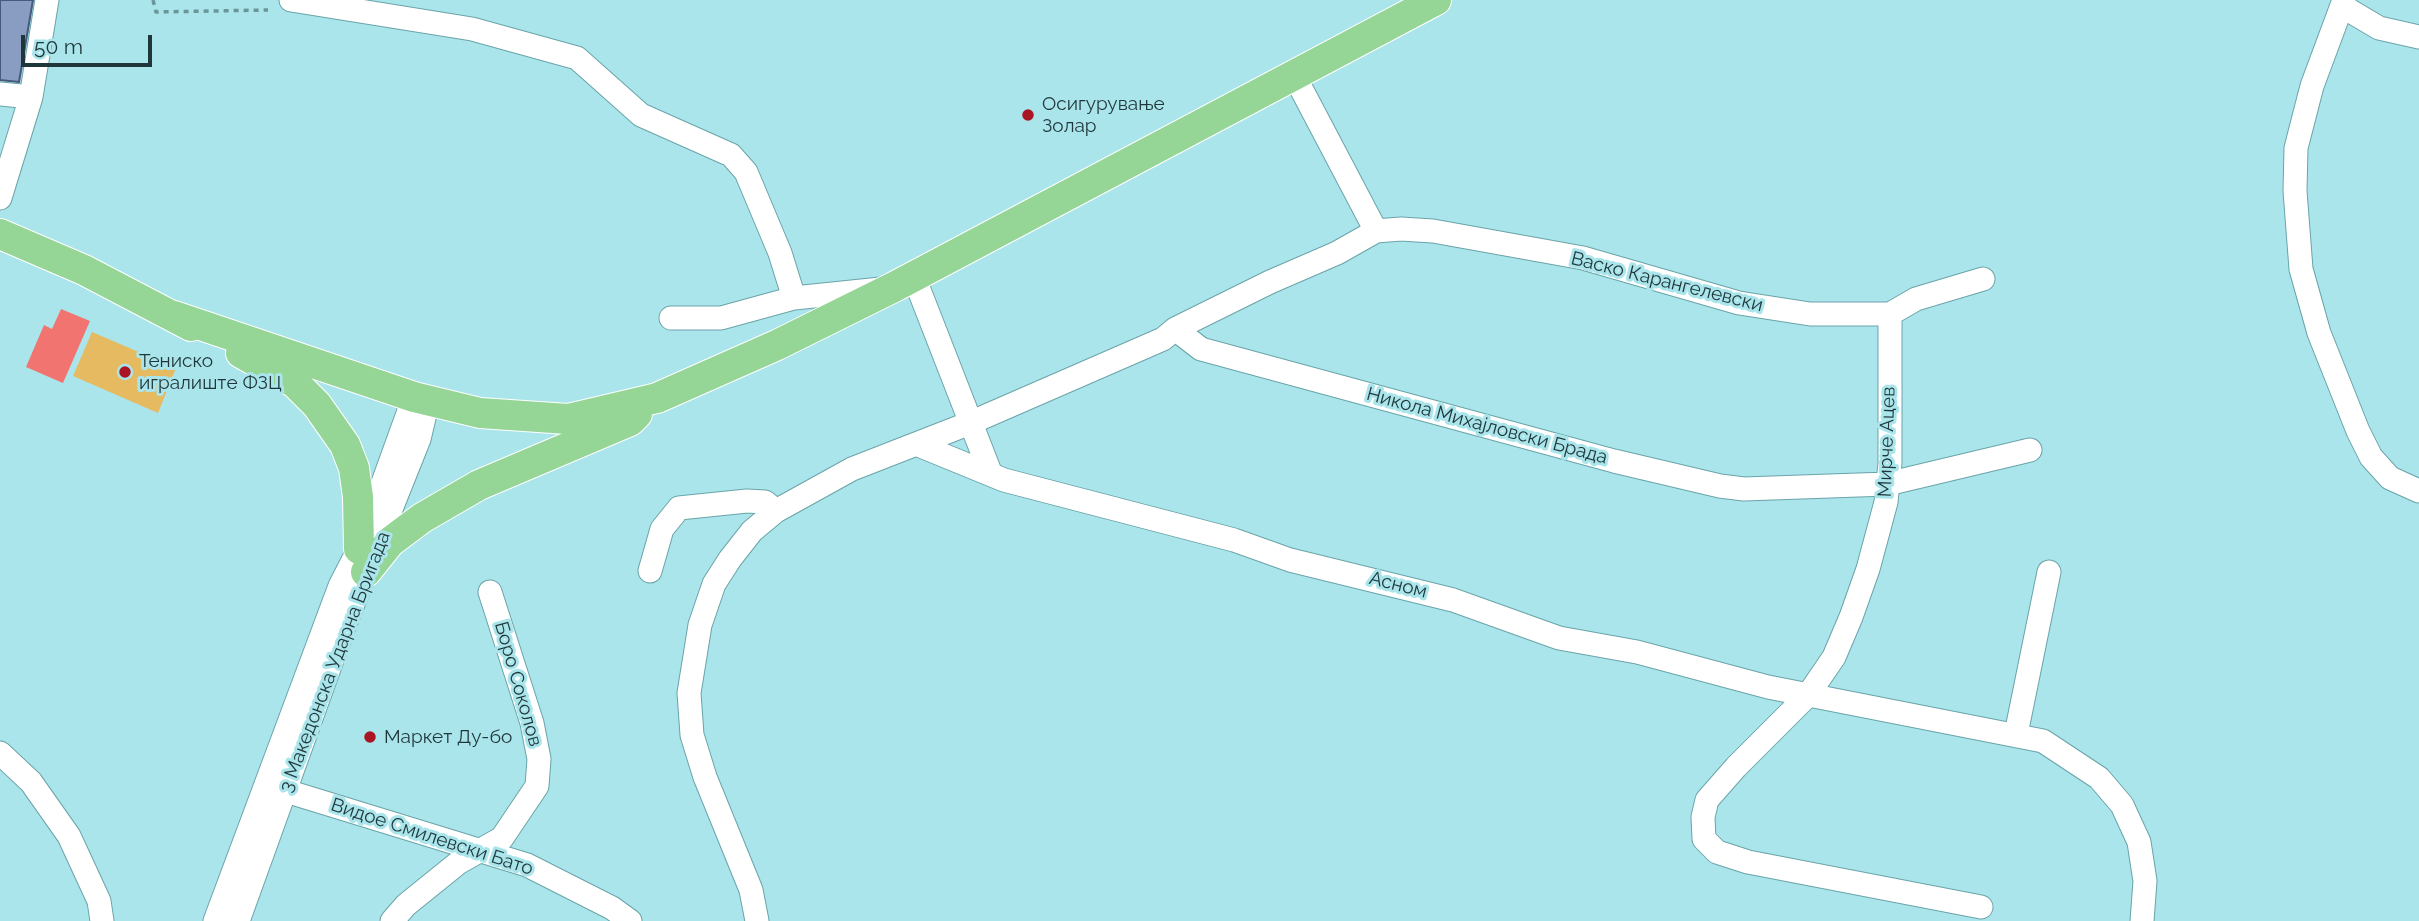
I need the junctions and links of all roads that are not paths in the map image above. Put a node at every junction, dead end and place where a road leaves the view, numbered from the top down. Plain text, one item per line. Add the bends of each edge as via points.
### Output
1 (47, 0) edge
2 (291, 0) edge
3 (1436, 0) edge
4 (2343, 3) edge
5 (2419, 37) edge
6 (1294, 75) junction
7 (0, 94) edge
8 (31, 97) junction
9 (0, 198) edge
10 (1376, 231) junction
11 (0, 234) edge
12 (1983, 279) dead end
13 (904, 282) junction
14 (794, 298) junction
15 (1890, 314) junction
16 (174, 316) junction
17 (671, 318) dead end
18 (1175, 329) junction
19 (657, 398) junction
20 (421, 399) junction
21 (970, 423) junction
22 (916, 444) junction
23 (2031, 450) dead end
24 (990, 472) junction
25 (1887, 484) junction
26 (2419, 492) edge
27 (776, 510) junction
28 (362, 560) junction
29 (650, 571) dead end
30 (2049, 572) dead end
31 (490, 592) dead end
32 (1808, 695) junction
33 (2017, 734) junction
34 (0, 753) edge
35 (277, 788) junction
36 (484, 851) junction
37 (1981, 907) dead end
38 (102, 921) edge
39 (215, 921) edge
40 (237, 921) edge
41 (392, 921) edge
42 (629, 921) edge
43 (757, 921) edge
44 (2142, 921) edge

1 - 8 street
2 - 14 street via 472,29 577,58 641,115 730,155 746,172
3 - 6 main road
4 - 5 street via 2379,28
4 - 26 street via 2312,86 2296,148 2301,269 2319,333 2362,440 2390,478
6 - 10 street
6 - 13 main road
7 - 8 street
8 - 9 street
10 - 15 street, Васко Карангелевски via 1433,231 1583,258 1739,303 1810,314
10 - 18 street, Васко Карангелевски
11 - 16 main road
12 - 15 street via 1916,299
13 - 14 street
13 - 19 main road
13 - 21 street
14 - 17 street via 721,318
15 - 25 street, Мирче Ацев via 1891,463
16 - 20 main road
16 - 28 main road via 295,383 317,405 345,445 354,468
18 - 21 street via 1163,339
18 - 25 street, Никола Михајловски Брада via 1201,349 1720,486
19 - 20 main road via 568,419 491,414
19 - 28 main road via 630,421 479,485
20 - 28 street, 3 Македонска Ударна Бригада
21 - 22 street
21 - 24 street
22 - 24 street, Асном
22 - 27 street via 852,469
23 - 25 street, Никола Михајловски Брада
24 - 32 street, Асном via 1004,480 1234,540 1290,560 1453,600 1559,638 1637,652
25 - 32 street, Мирче Ацев via 1868,569 1851,617 1834,657
27 - 29 street via 765,502 747,501 679,508 662,529
27 - 43 street via 752,531 714,584 700,625 689,693 692,735 751,890
28 - 35 street, 3 Македонска Ударна Бригада
30 - 33 street
31 - 36 street, Боро Соколов via 532,723 539,760 537,786 502,838
32 - 33 street
32 - 37 street, Мирче Ацев via 1707,800 1704,839 1717,852 1748,862
33 - 44 street via 2043,741 2071,757 2099,778 2122,805 2139,842 2145,881
34 - 38 street via 31,782 69,836 99,901
35 - 36 street, Видое Смилевски Бато
35 - 39 street
35 - 40 street, 3 Македонска Ударна Бригада
36 - 41 street, Боро Соколов via 458,863
36 - 42 street, Видое Смилевски Бато via 527,865

